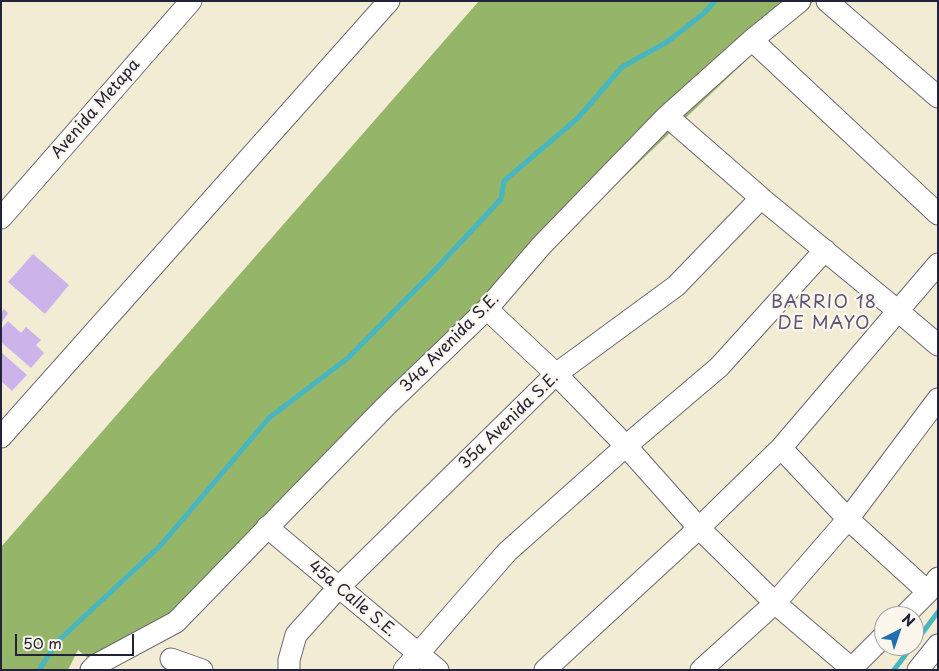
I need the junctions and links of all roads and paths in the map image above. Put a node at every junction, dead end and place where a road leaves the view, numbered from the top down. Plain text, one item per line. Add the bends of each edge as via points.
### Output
1 (192, 1) edge
2 (389, 1) edge
3 (800, 1) edge
4 (827, 1) edge
5 (752, 40) junction
6 (938, 97) edge
7 (667, 116) junction
8 (760, 198) junction
9 (938, 214) edge
10 (1, 218) edge
11 (825, 250) junction
12 (938, 264) edge
13 (487, 309) junction
14 (898, 311) junction
15 (938, 345) edge
16 (556, 374) junction
17 (938, 399) edge
18 (1, 437) edge
19 (626, 446) junction
20 (781, 448) junction
21 (848, 519) junction
22 (267, 527) junction
23 (699, 528) junction
24 (933, 585) edge
25 (338, 588) junction
26 (775, 603) junction
27 (913, 606) edge
28 (938, 645) edge
29 (874, 646) edge
30 (171, 659) dead end
31 (411, 662) edge
32 (851, 669) edge
33 (91, 670) edge
34 (202, 670) edge
35 (289, 670) edge
36 (438, 670) edge
37 (545, 670) edge
38 (701, 670) edge
39 (918, 670) edge

1 - 10 street, Avenida Metapa
2 - 18 street
3 - 5 street, 34a Avenida S.E.
4 - 6 street
5 - 7 street, 34a Avenida S.E.
5 - 9 street
7 - 8 street
7 - 13 street, 34a Avenida S.E. via 541,246
8 - 11 street
8 - 16 street, 35a Avenida S.E. via 676,286
11 - 14 street
11 - 19 street via 719,367
12 - 14 street
13 - 16 street
13 - 22 street, 34a Avenida S.E.
14 - 15 street
14 - 20 street
16 - 19 street
16 - 25 street, 35a Avenida S.E.
17 - 21 street
19 - 23 street
19 - 31 street via 507,552
20 - 21 street
20 - 23 street
21 - 24 street
21 - 26 street
22 - 25 street, 45a Calle S.E.
22 - 33 street, 34a Avenida S.E. via 176,622
23 - 26 street
23 - 37 street
24 - 27 street
25 - 31 street, 45a Calle S.E.
25 - 35 street, 35a Avenida S.E. via 296,635
26 - 32 street
26 - 38 street
28 - 39 street
29 - 32 street
30 - 34 street
31 - 36 street, 45a Calle S.E.

